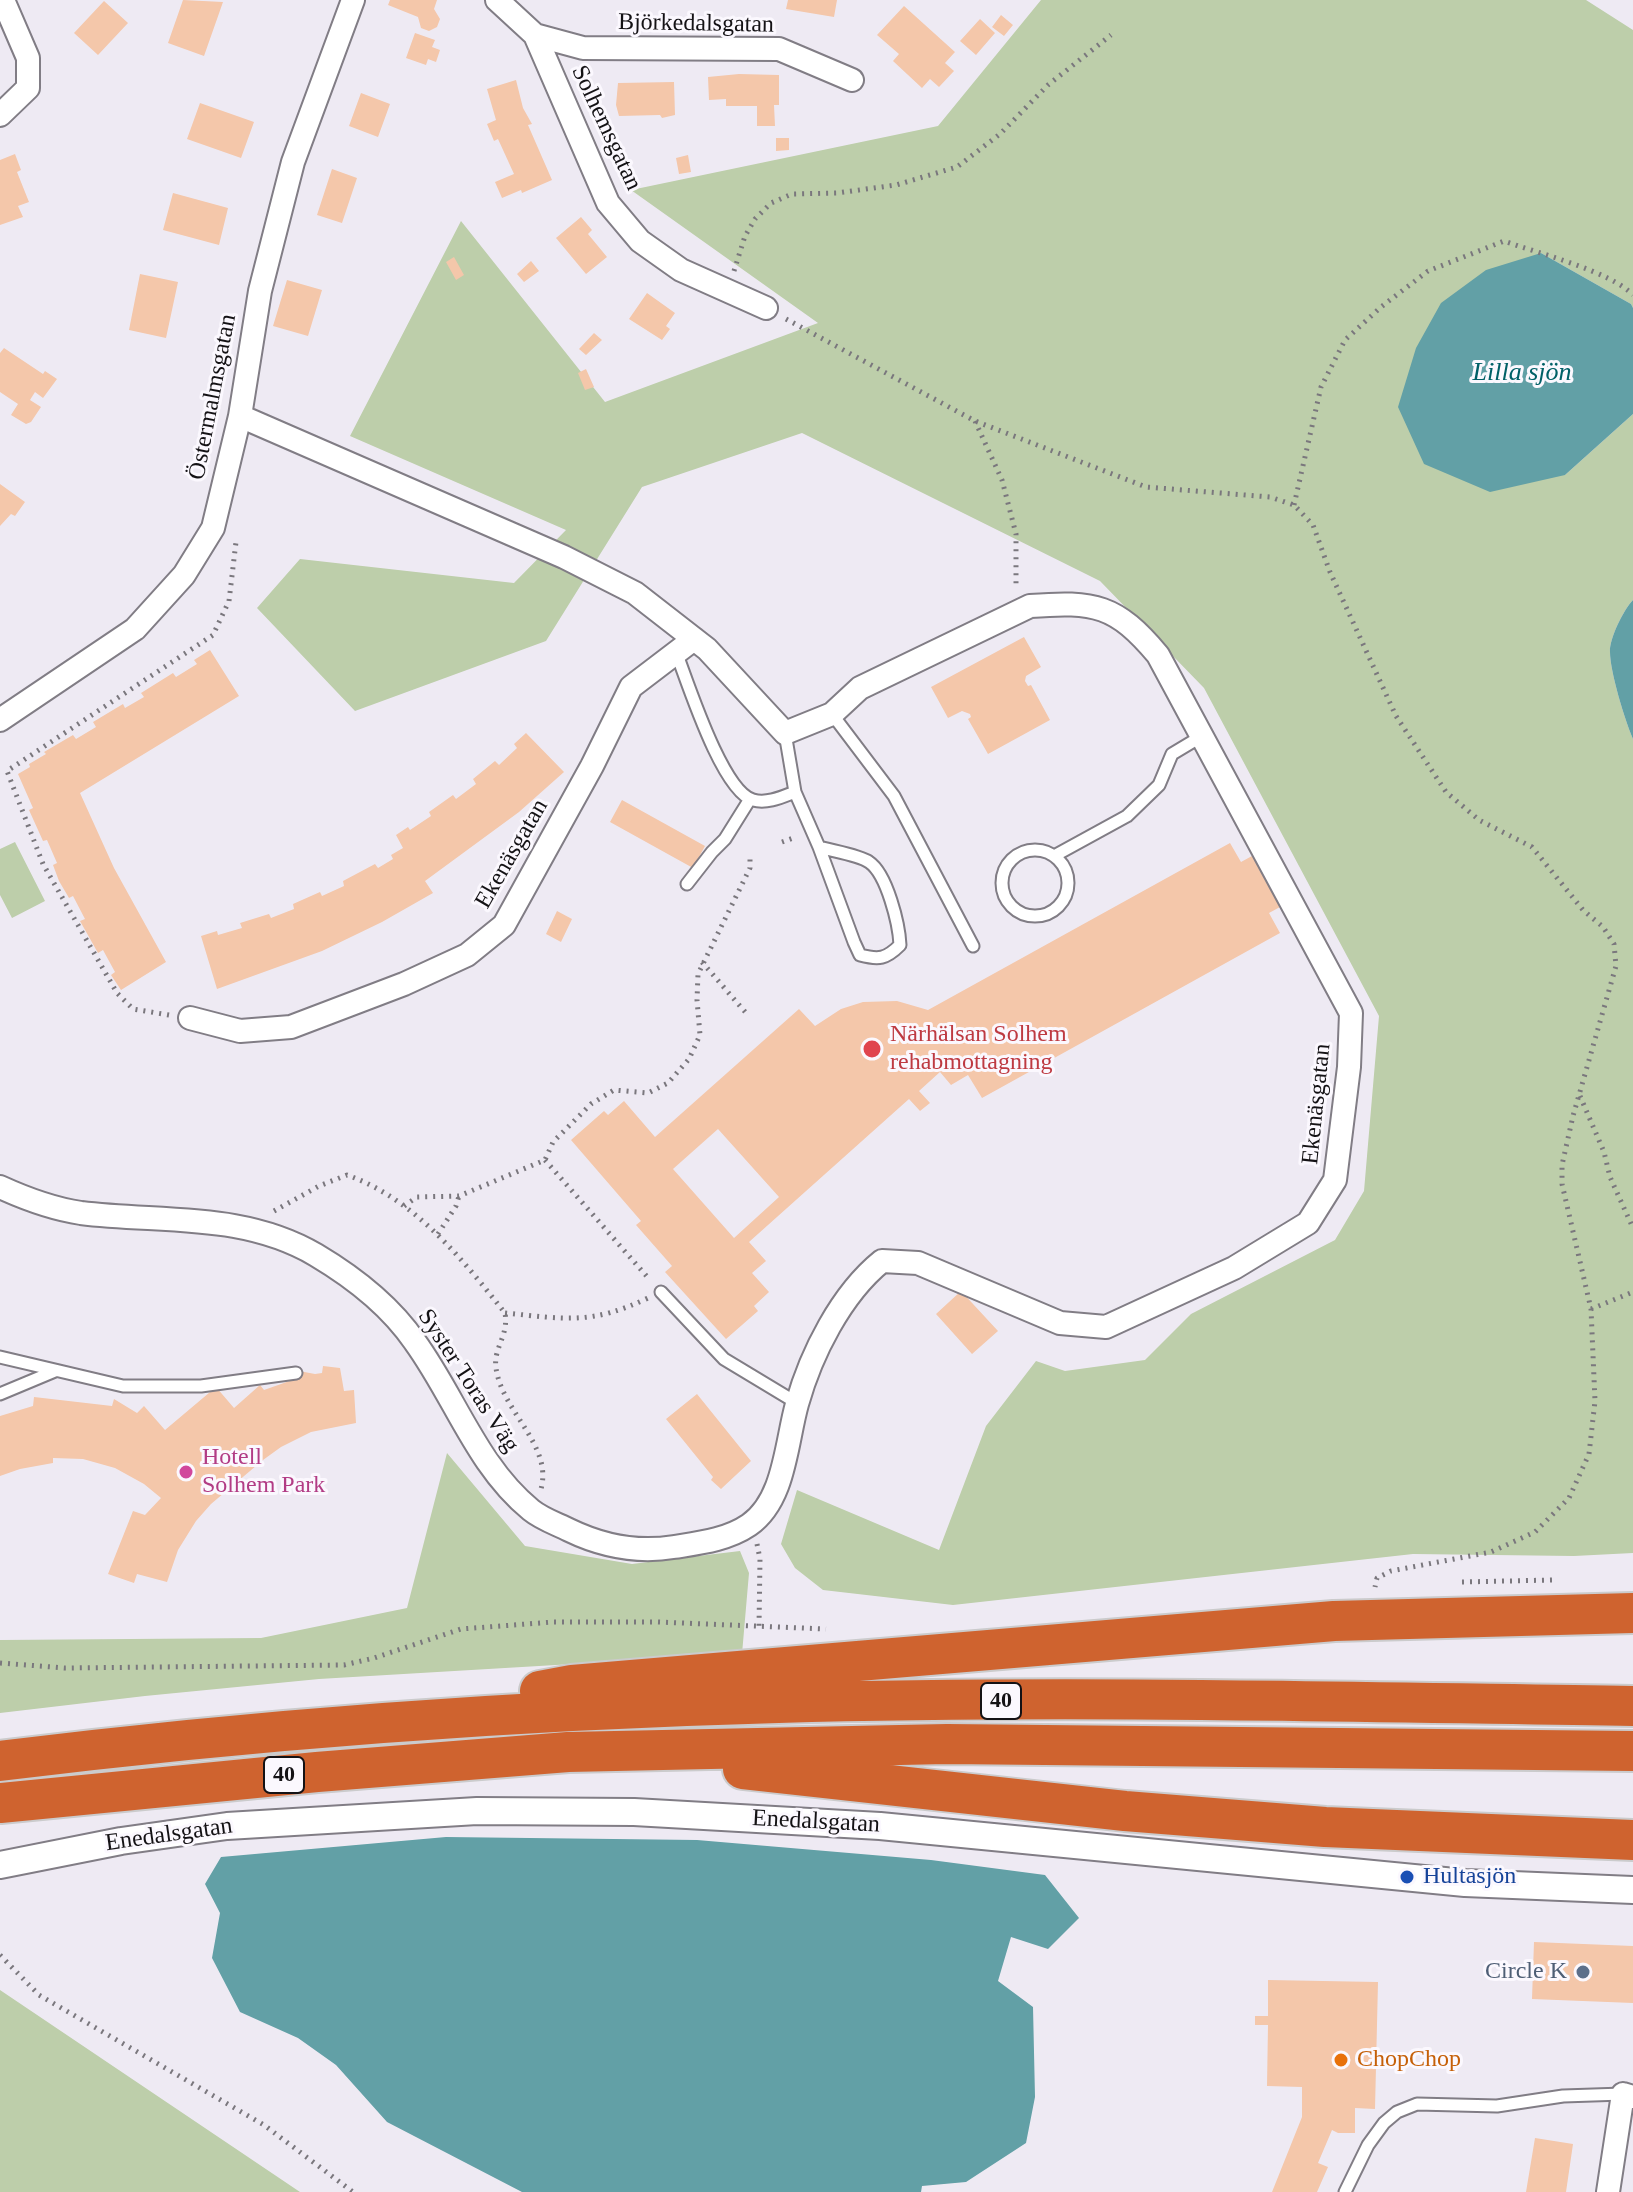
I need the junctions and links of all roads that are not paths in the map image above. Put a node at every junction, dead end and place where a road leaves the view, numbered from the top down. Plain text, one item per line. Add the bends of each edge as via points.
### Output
1 (3, 0) edge
2 (353, 0) edge
3 (497, 0) edge
4 (535, 35) junction
5 (852, 80) dead end
6 (0, 115) edge
7 (766, 308) road end
8 (240, 416) junction
9 (685, 645) junction
10 (832, 714) junction
11 (0, 720) edge
12 (785, 733) junction
13 (1202, 736) junction
14 (795, 792) junction
15 (750, 799) junction
16 (819, 847) junction
17 (1054, 856) junction
18 (687, 884) dead end
19 (973, 946) dead end
20 (190, 1018) road end
21 (0, 1187) edge
22 (918, 1263) joint
23 (661, 1292) road end
24 (0, 1357) edge
25 (56, 1370) junction
26 (296, 1373) dead end
27 (0, 1394) edge
28 (797, 1403) junction
29 (1633, 1613) edge
30 (1633, 1706) edge
31 (369, 1724) junction
32 (1633, 1751) edge
33 (568, 1752) junction
34 (0, 1761) edge
35 (0, 1803) edge
36 (1633, 1840) edge
37 (0, 1865) edge
38 (1633, 1890) edge
39 (1628, 2095) edge
40 (1345, 2192) edge
41 (1608, 2192) edge

1 - 6 street via 28,58 28,88
2 - 8 street, Östermalmsgatan via 293,162 260,291
3 - 4 street, Solhemsgatan
4 - 5 street, Björkedalsgatan via 583,48 779,49
4 - 7 street, Solhemsgatan via 608,203 640,241 681,270
8 - 9 street via 635,593
8 - 11 street, Östermalmsgatan via 213,528 184,575 135,629
9 - 12 street
9 - 15 lane via 720,763 736,789
9 - 20 street, Ekenäsgatan via 631,687 504,925 467,955 291,1027 240,1031
10 - 12 street, Ekenäsgatan
10 - 13 street, Ekenäsgatan via 860,688 1016,612 1059,604 1117,614 1139,632 1158,655
10 - 19 lane via 894,796
12 - 14 lane
13 - 17 lane via 1172,754 1159,785 1127,816
13 - 22 street, Ekenäsgatan via 1351,1013 1335,1180 1308,1223 1234,1268 1106,1327 1060,1323
14 - 15 lane via 765,801
14 - 16 lane
15 - 18 lane
16 - 16 lane via 860,955 888,957 900,945 899,928 882,878 869,862
17 - 17 lane via 1033,850 1012,858 1002,878 1013,908 1033,916 1061,903 1068,884
21 - 28 street, Syster Toras Väg via 78,1213 250,1228 317,1255 396,1317 490,1466 533,1512 608,1546 655,1550 725,1537 747,1526 776,1489
22 - 28 street, Syster Toras Väg via 882,1261 863,1276 816,1349
23 - 28 lane via 724,1359
24 - 25 lane
25 - 26 lane via 123,1386 201,1386
25 - 27 lane
29 - 31 highway via 1334,1621 572,1685
30 - 31 highway, 40 via 778,1703
31 - 34 highway, 40
32 - 33 highway, 40 via 947,1744
33 - 35 highway, 40
33 - 36 highway via 1125,1811 1325,1827
37 - 38 street, Enedalsgatan via 227,1826 477,1811 634,1812 880,1826 1450,1881
39 - 40 lane via 1563,2096 1497,2106 1417,2104 1384,2123
39 - 41 street

